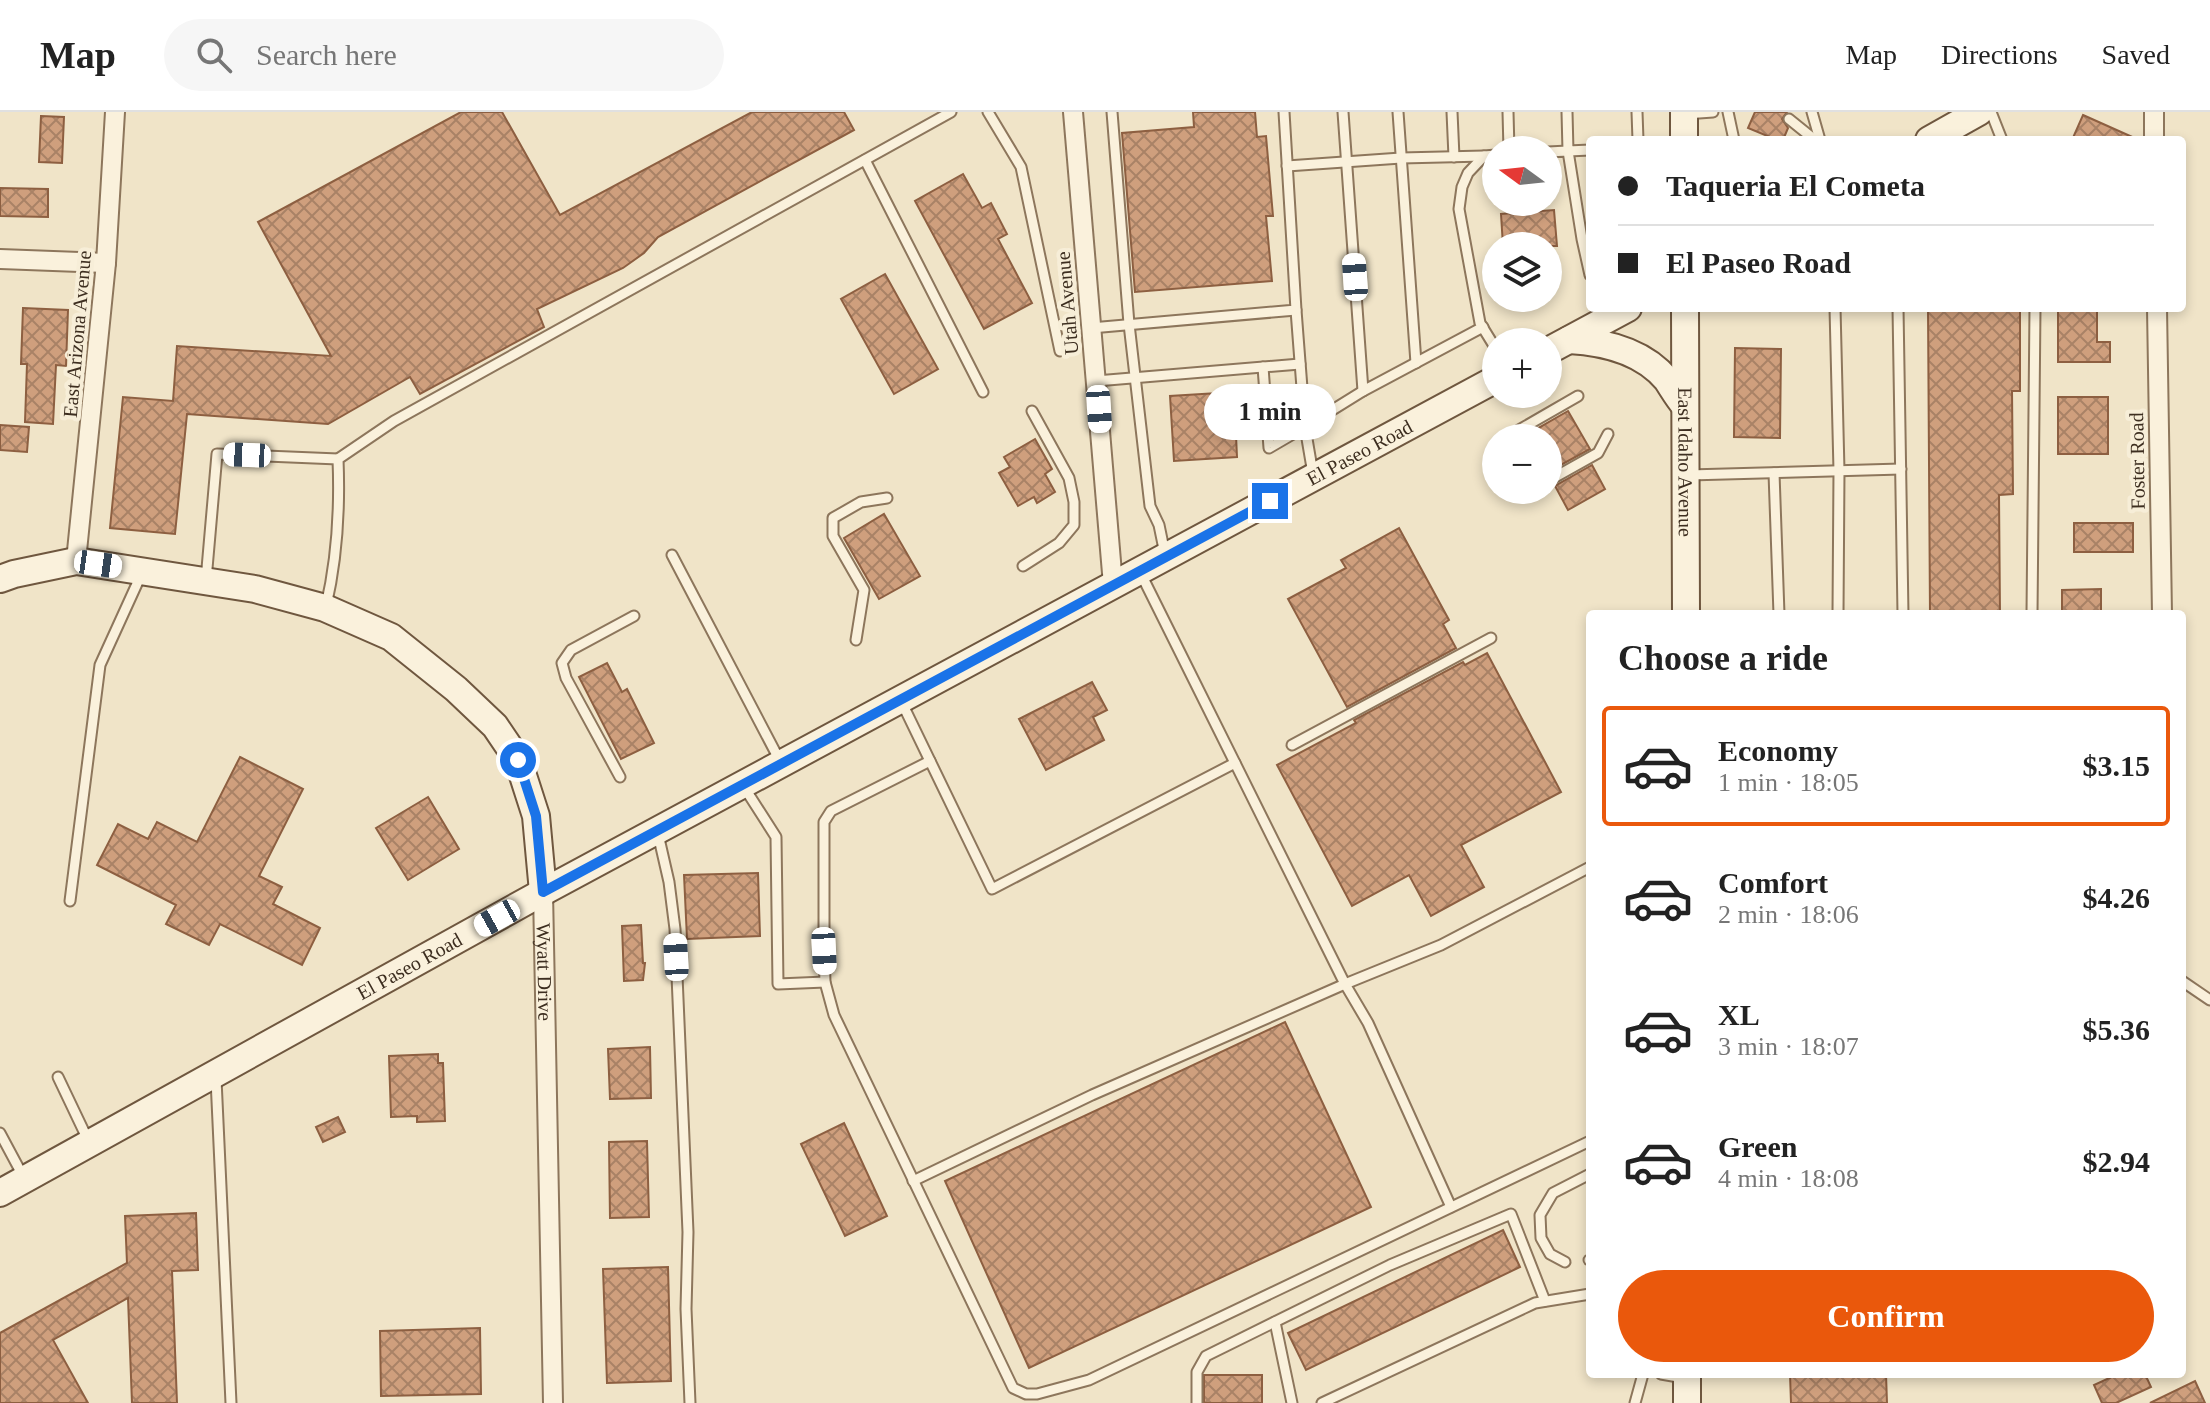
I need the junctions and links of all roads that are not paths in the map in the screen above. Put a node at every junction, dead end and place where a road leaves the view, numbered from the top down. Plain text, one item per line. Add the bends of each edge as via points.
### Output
1 (115, 112) edge
2 (951, 112) edge
3 (988, 112) edge
4 (1073, 112) edge
5 (1112, 112) edge
6 (1284, 112) edge
7 (1343, 112) edge
8 (1398, 112) edge
9 (1452, 112) edge
10 (1508, 112) edge
11 (1567, 112) edge
12 (1637, 112) edge
13 (1713, 112) edge
14 (1728, 112) edge
15 (1812, 112) edge
16 (1991, 112) edge
17 (2154, 112) edge
18 (1684, 113) edge
19 (1964, 116) edge
20 (1789, 119) dead end
21 (1509, 136) edge
22 (1638, 136) edge
23 (1684, 136) edge
24 (1733, 136) edge
25 (1812, 136) edge
26 (1817, 136) edge
27 (1935, 136) edge
28 (2000, 136) edge
29 (2154, 136) edge
30 (1586, 150) edge
31 (1562, 151) edge
32 (1568, 151) junction
33 (1482, 156) edge
34 (1454, 157) junction
35 (1401, 158) junction
36 (1482, 158) edge
37 (865, 160) junction
38 (1347, 163) junction
39 (1287, 166) junction
40 (1586, 257) edge
41 (0, 259) edge
42 (106, 263) junction
43 (1296, 310) junction
44 (1611, 312) edge
45 (1685, 312) edge
46 (1835, 312) edge
47 (1898, 312) edge
48 (2035, 312) edge
49 (2157, 312) edge
50 (1129, 324) junction
51 (1483, 327) joint
52 (1091, 328) junction
53 (1562, 343) edge
54 (1562, 345) edge
55 (1060, 351) dead end
56 (1416, 363) junction
57 (1300, 364) junction
58 (1263, 367) junction
59 (1136, 378) junction
60 (1096, 381) junction
61 (1482, 387) edge
62 (1363, 391) junction
63 (983, 392) dead end
64 (1578, 396) dead end
65 (1685, 406) junction
66 (1032, 411) dead end
67 (1529, 424) edge
68 (1305, 427) junction
69 (1608, 434) dead end
70 (338, 459) junction
71 (1901, 469) junction
72 (1839, 471) junction
73 (1562, 473) edge
74 (1774, 473) junction
75 (1685, 476) junction
76 (1314, 477) junction
77 (887, 498) dead end
78 (672, 555) dead end
79 (1165, 557) junction
80 (76, 561) junction
81 (1023, 566) dead end
82 (142, 571) junction
83 (1139, 571) junction
84 (0, 579) edge
85 (206, 580) junction
86 (1113, 585) junction
87 (325, 608) junction
88 (1686, 610) edge
89 (1779, 610) edge
90 (1838, 610) edge
91 (1903, 610) edge
92 (2032, 610) edge
93 (2162, 610) edge
94 (634, 616) dead end
95 (1491, 638) dead end
96 (856, 640) dead end
97 (900, 700) junction
98 (1292, 745) dead end
99 (930, 761) junction
100 (1235, 763) junction
101 (782, 764) junction
102 (620, 777) dead end
103 (743, 785) junction
104 (657, 831) junction
105 (1586, 869) edge
106 (543, 892) junction
107 (70, 901) dead end
108 (825, 982) junction
109 (1345, 984) junction
110 (2186, 984) edge
111 (2210, 1000) edge
112 (216, 1073) junction
113 (58, 1077) dead end
114 (0, 1133) edge
115 (90, 1143) junction
116 (1586, 1143) edge
117 (1586, 1176) edge
118 (25, 1179) junction
119 (913, 1181) junction
120 (0, 1193) edge
121 (1451, 1207) junction
122 (1565, 1262) dead end
123 (1586, 1295) edge
124 (1545, 1301) junction
125 (1275, 1322) junction
126 (1642, 1378) edge
127 (231, 1403) edge
128 (553, 1403) edge
129 (690, 1403) edge
130 (1197, 1403) edge
131 (1292, 1403) edge
132 (1322, 1403) edge
133 (1635, 1403) edge

1 - 42 street, East Arizona Avenue
2 - 37 lane
3 - 55 lane via 1021,167
4 - 52 street, Utah Avenue
5 - 50 lane
6 - 39 lane
7 - 38 lane
8 - 35 lane
9 - 34 lane
10 - 21 lane
11 - 32 lane
12 - 22 lane
13 - 18 lane
14 - 24 lane
15 - 26 lane
16 - 28 lane
17 - 29 street
18 - 23 main road
19 - 27 main road
20 - 25 lane
30 - 32 lane
31 - 32 lane
32 - 40 lane
33 - 34 lane
34 - 35 lane
35 - 38 lane
35 - 56 lane
36 - 51 lane via 1468,173 1459,209
37 - 63 lane
37 - 70 lane via 394,421
38 - 39 lane
38 - 62 lane
39 - 43 lane
41 - 42 street
42 - 80 street, East Arizona Avenue
43 - 50 lane
43 - 57 lane
44 - 53 main road
45 - 65 main road, East Idaho Avenue
46 - 72 lane
47 - 71 lane
48 - 92 lane
49 - 93 street, Foster Road
50 - 52 lane
50 - 59 lane
51 - 56 lane
52 - 60 street, Utah Avenue
54 - 65 main road via 1586,341 1642,358 1668,381
56 - 62 lane
57 - 58 lane
57 - 68 lane
58 - 59 lane
58 - 68 lane via 1269,448
59 - 60 lane
59 - 79 lane via 1150,506
60 - 86 street, Utah Avenue
61 - 76 main road, El Paseo Road
62 - 68 lane
64 - 67 lane
65 - 75 main road, East Idaho Avenue
66 - 81 lane via 1069,478 1074,525 1059,543
68 - 76 lane
69 - 73 lane via 1598,453
70 - 85 lane via 217,454
70 - 87 lane via 334,573
71 - 72 lane
71 - 91 lane
72 - 74 lane
72 - 90 lane
74 - 75 lane
74 - 89 lane
75 - 88 main road, East Idaho Avenue
76 - 79 main road, El Paseo Road
77 - 96 lane via 861,502 833,518 833,536 864,590
78 - 101 lane
79 - 83 main road, El Paseo Road
80 - 82 main road, Wyatt Drive
80 - 84 main road
82 - 85 main road, Wyatt Drive
82 - 107 lane via 100,665
83 - 86 main road, El Paseo Road
83 - 100 lane
85 - 87 main road, Wyatt Drive
86 - 97 main road, El Paseo Road
87 - 106 main road, Wyatt Drive via 391,637 495,726 518,760 536,816
94 - 102 lane via 571,650 562,663
95 - 98 lane
97 - 99 lane
97 - 101 main road, El Paseo Road
99 - 100 lane via 992,889
99 - 108 lane via 831,811 824,822
100 - 109 lane
101 - 103 main road, El Paseo Road
103 - 104 main road, El Paseo Road
103 - 108 lane via 776,837 778,984
104 - 106 main road, El Paseo Road
104 - 129 lane via 675,929
105 - 109 lane via 1441,945
106 - 112 main road, El Paseo Road
106 - 128 street, Wyatt Drive
108 - 119 lane via 834,1015
109 - 119 lane
109 - 121 lane via 1368,1023
110 - 111 lane
112 - 115 main road, El Paseo Road
112 - 127 lane
113 - 115 lane
114 - 118 lane
115 - 118 main road, El Paseo Road
116 - 121 lane
117 - 122 lane via 1553,1193 1540,1215 1541,1238 1550,1254
118 - 120 main road, El Paseo Road
119 - 121 lane via 1013,1388 1026,1394 1089,1380
123 - 124 lane
124 - 125 lane via 1511,1214
124 - 132 lane
125 - 130 lane via 1206,1356 1197,1372
125 - 131 lane
126 - 133 lane

